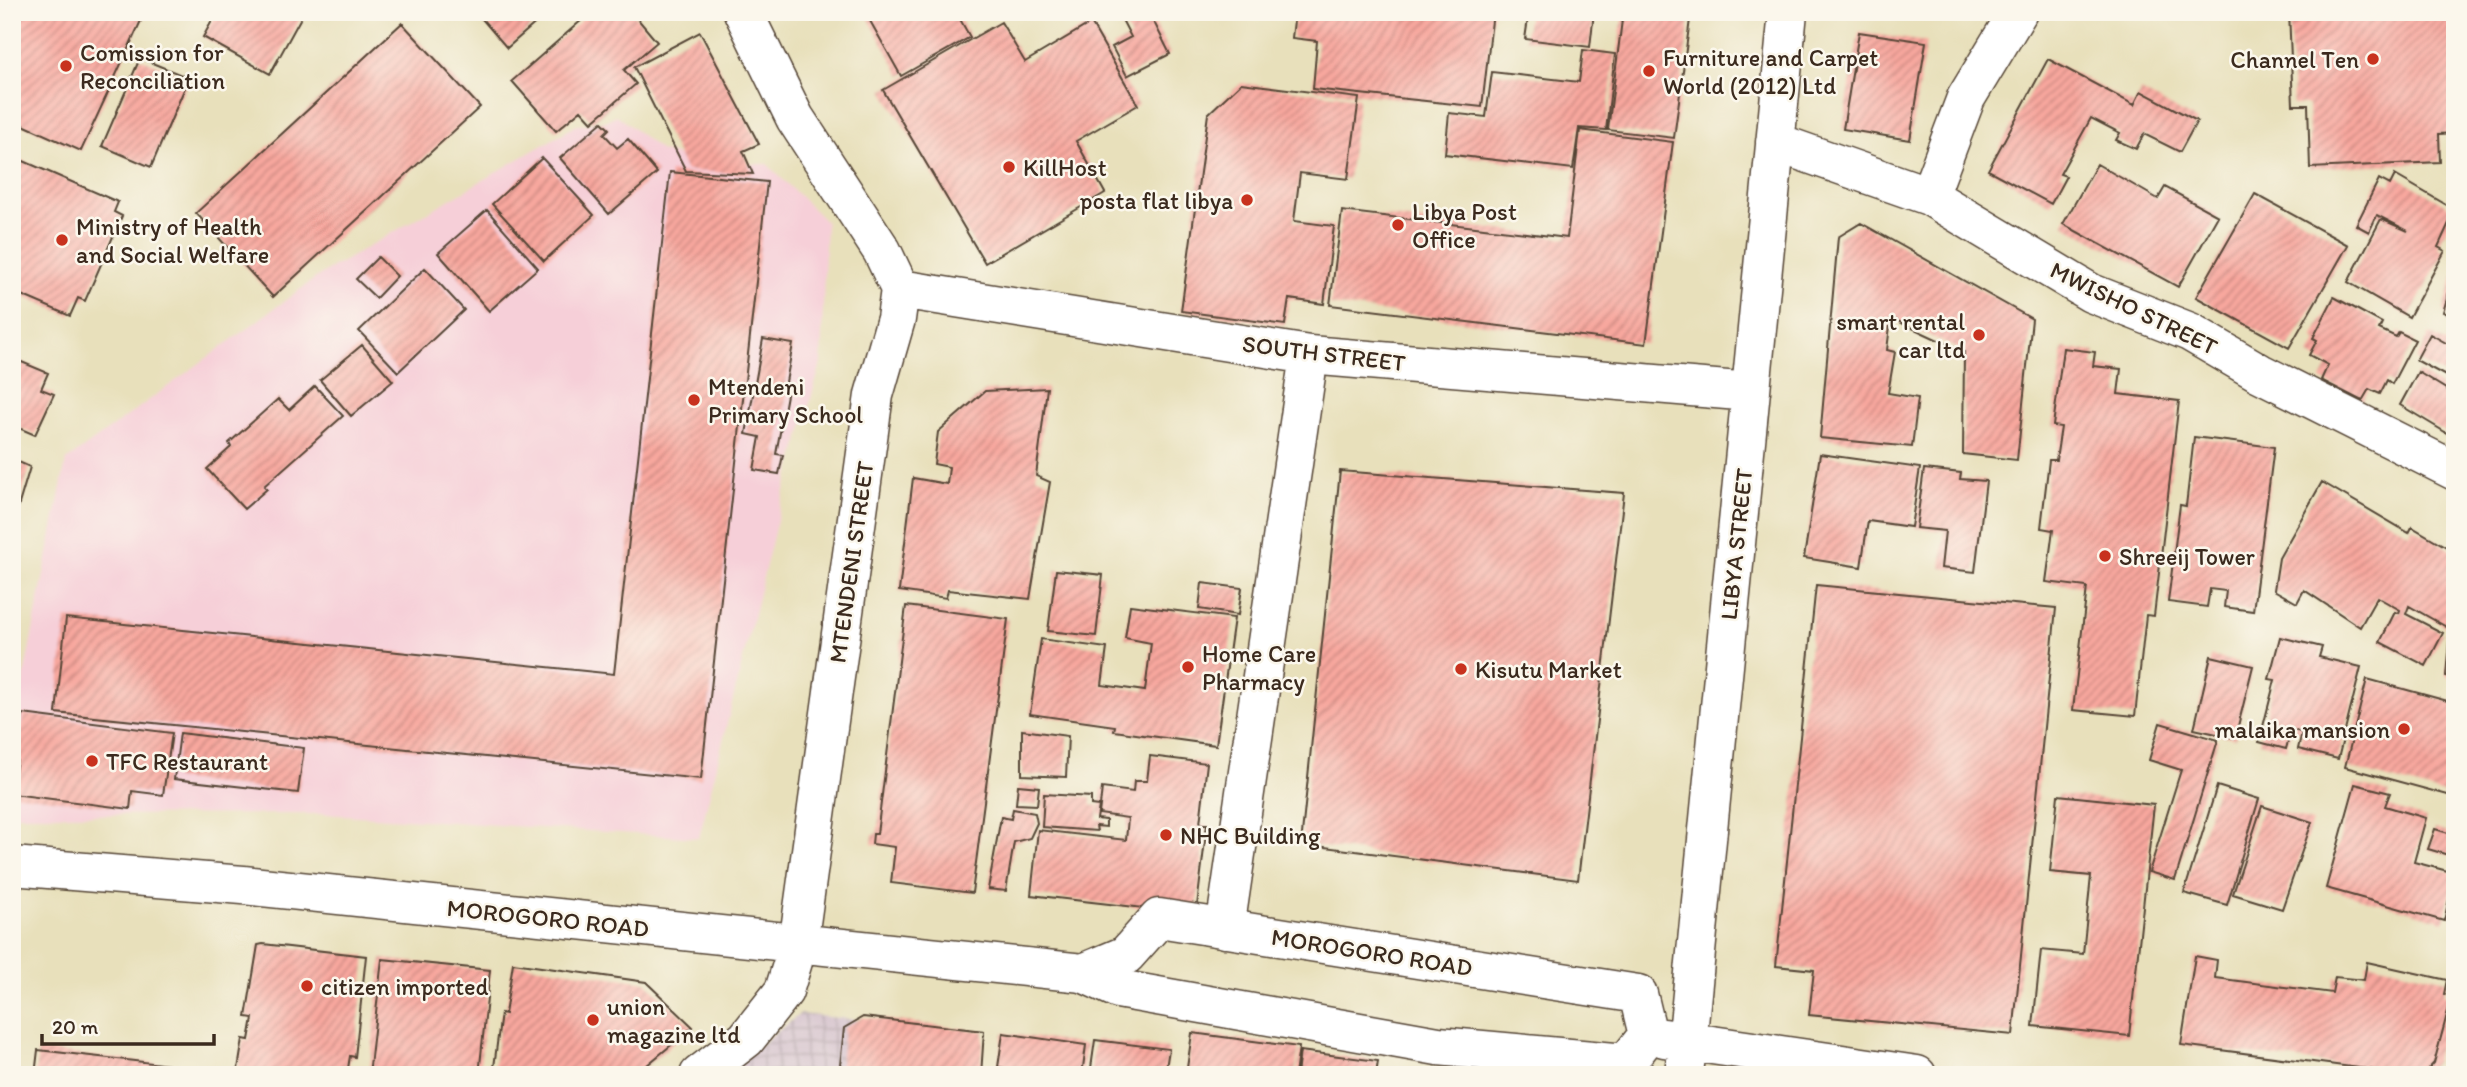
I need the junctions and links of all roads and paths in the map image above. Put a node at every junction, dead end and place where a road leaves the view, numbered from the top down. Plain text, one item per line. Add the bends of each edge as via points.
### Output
1 (743, 12) edge
2 (1788, 12) edge
3 (2018, 12) edge
4 (1775, 142) junction
5 (1929, 197) junction
6 (900, 289) junction
7 (1308, 355) junction
8 (1751, 392) junction
9 (2455, 471) edge
10 (12, 866) edge
11 (1225, 929) junction
12 (797, 945) junction
13 (1083, 973) junction
14 (1648, 1035) junction
15 (1685, 1058) edge
16 (1444, 1061) edge
17 (699, 1075) edge
18 (1917, 1075) edge

1 - 6 street via 795,118 882,251
2 - 4 street, LIBYA STREET
3 - 5 street via 1966,98
4 - 5 street, MWISHO STREET
4 - 8 street, LIBYA STREET
5 - 9 street, MWISHO STREET via 2091,293 2190,332 2260,373
6 - 7 street, SOUTH STREET
6 - 12 street, MTENDENI STREET via 874,395
7 - 8 street, SOUTH STREET
7 - 11 street
8 - 15 street, LIBYA STREET
10 - 12 street, MOROGORO ROAD via 257,887
11 - 13 street, MOROGORO ROAD via 1159,918 1126,955
11 - 14 street, MOROGORO ROAD via 1638,994
12 - 13 street, MOROGORO ROAD
12 - 17 street, MTENDENI STREET via 784,990 746,1039
13 - 16 street, MOROGORO ROAD via 1118,989
14 - 15 street
14 - 16 street, MOROGORO ROAD via 1626,1063
15 - 18 street

